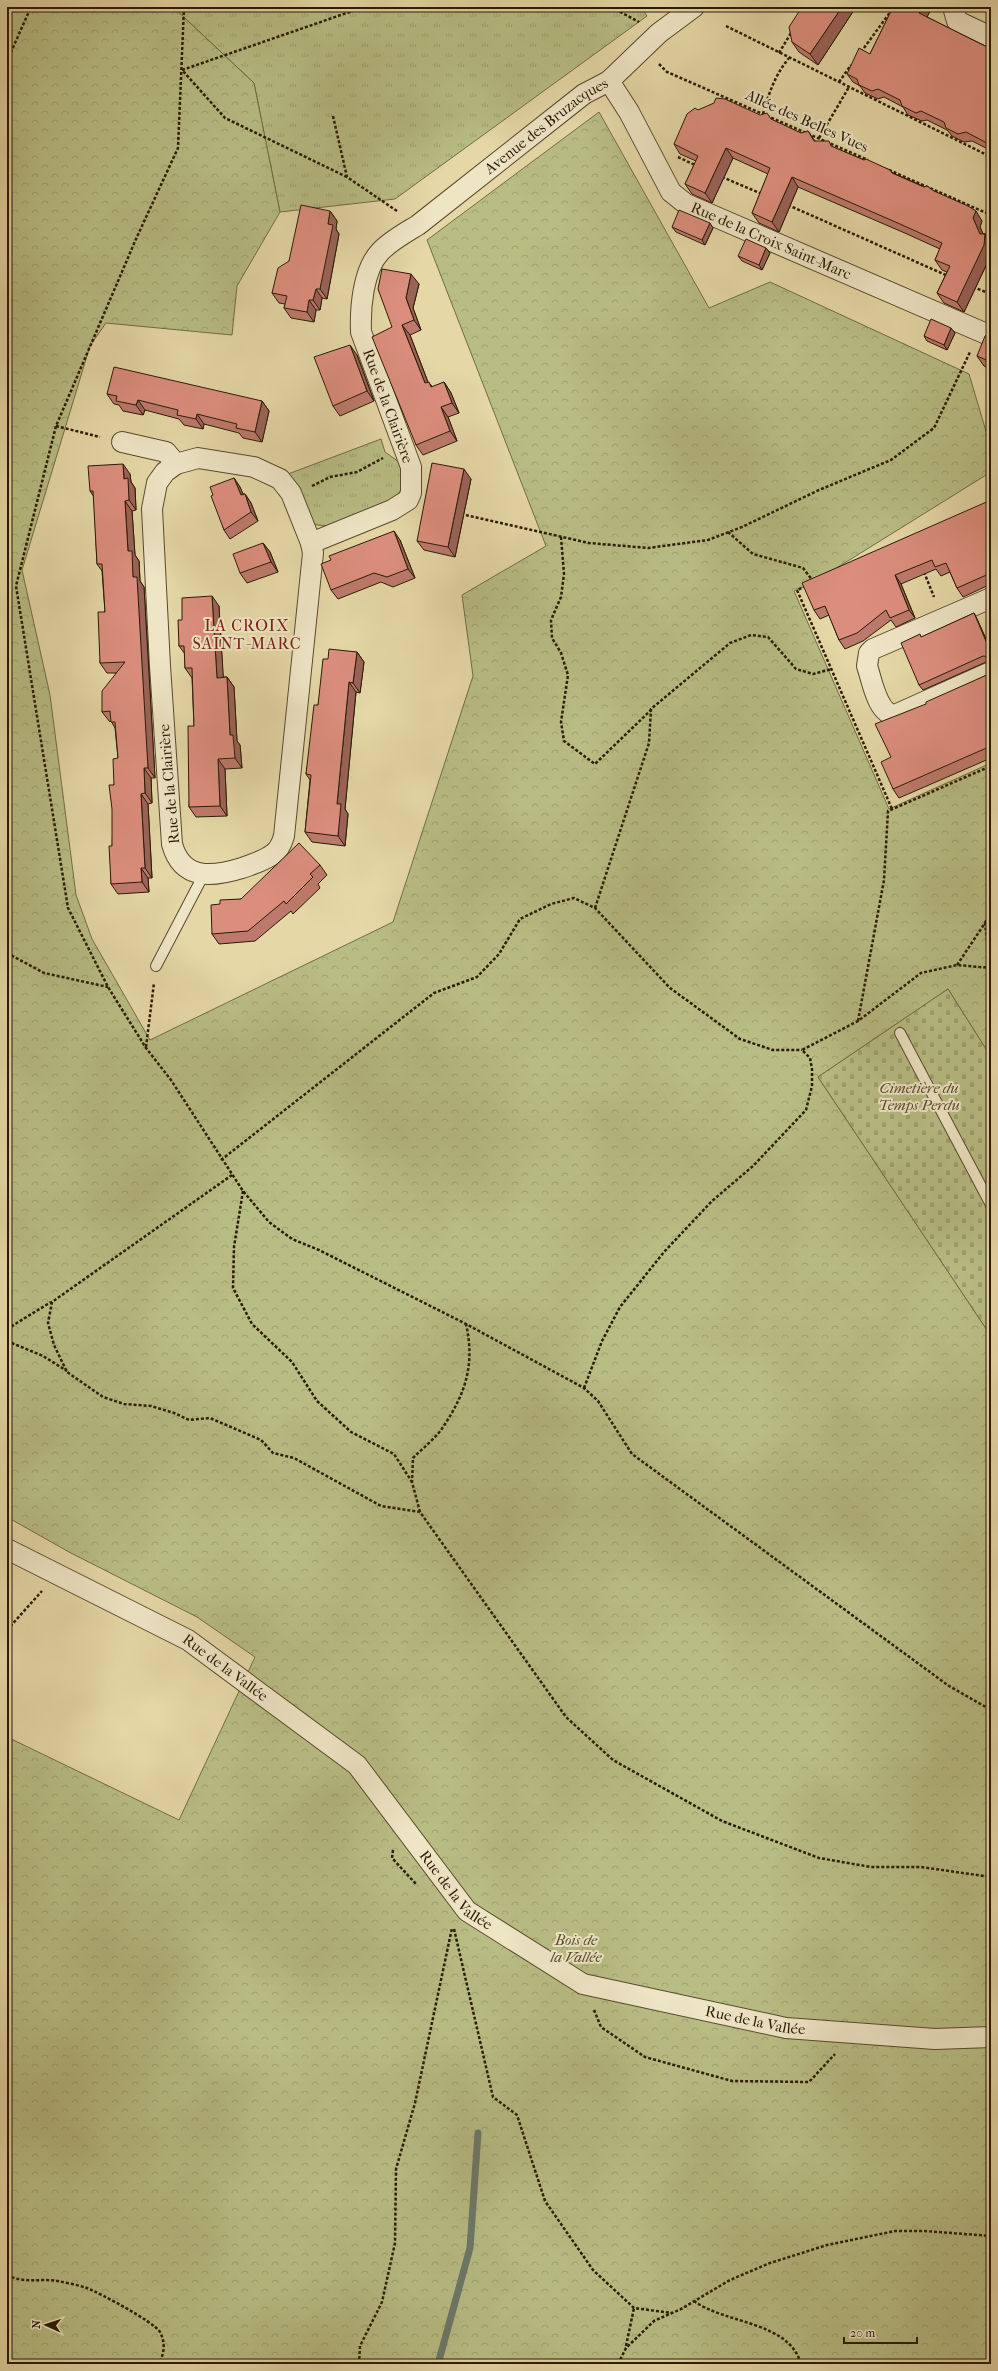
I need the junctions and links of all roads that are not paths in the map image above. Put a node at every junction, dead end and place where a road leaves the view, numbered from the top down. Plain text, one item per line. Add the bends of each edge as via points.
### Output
1 (694, 7) edge
2 (954, 7) edge
3 (991, 38) edge
4 (608, 80) junction
5 (394, 240) joint
6 (985, 334) edge
7 (115, 440) road end
8 (176, 464) junction
9 (311, 543) junction
10 (991, 598) edge
11 (991, 672) edge
12 (204, 874) junction
13 (156, 966) road end
14 (900, 1033) dead end
15 (991, 1205) edge
16 (7, 1549) edge
17 (991, 2038) edge

1 - 4 street, Avenue des Bruzacques via 659,32
2 - 3 street via 957,21
4 - 5 street, Avenue des Bruzacques via 584,94 418,225
4 - 6 street, Rue de la Croix Saint-Marc via 671,192 686,204
5 - 9 street, Rue de la Clairière via 381,251 371,265 361,316 361,332 405,449 412,477 408,500 392,510
7 - 8 street via 166,452
8 - 9 street, Rue de la Clairière via 198,458 254,467 280,479 291,493
8 - 12 street, Rue de la Clairière via 165,472 157,483 152,509 170,824 172,844 179,860 195,872
9 - 12 street, Rue de la Clairière via 312,572 284,836 274,854 262,861 214,876
10 - 11 street via 873,649 869,653 867,666 882,708 895,715
12 - 13 lane
14 - 15 lane
16 - 17 street, Rue de la Vallée via 188,1640 357,1765 467,1911 583,1984 786,2028 935,2039

